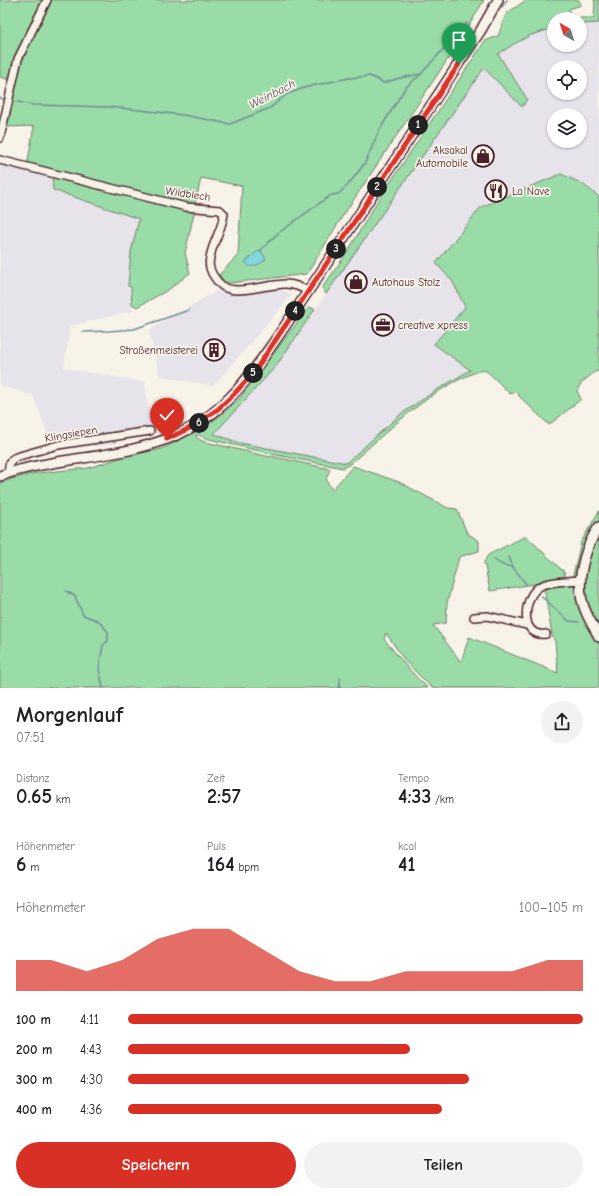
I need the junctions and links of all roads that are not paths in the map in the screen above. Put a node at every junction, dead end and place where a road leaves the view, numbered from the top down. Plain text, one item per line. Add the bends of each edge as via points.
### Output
1 (47, 0) edge
2 (498, 0) edge
3 (0, 138) edge
4 (0, 160) edge
5 (308, 291) junction
6 (150, 431) dead end
7 (4, 474) edge
8 (599, 527) edge
9 (581, 580) junction
10 (474, 617) dead end
11 (527, 625) junction
12 (546, 634) dead end
13 (599, 637) edge

1 - 3 street via 18,59
2 - 5 main road via 459,64
4 - 5 street, Wildblech via 186,207 220,210 224,214 223,222 209,258 212,276 218,282 225,288 240,290 292,284
5 - 7 main road via 254,372 226,402 183,432 147,446
6 - 7 street, Klingsiepen via 58,445 16,457 11,460
8 - 9 main road via 587,551
9 - 11 street via 544,584 537,588 530,598
9 - 13 main road via 581,595 587,615
10 - 11 street via 486,616
11 - 12 street via 534,633

